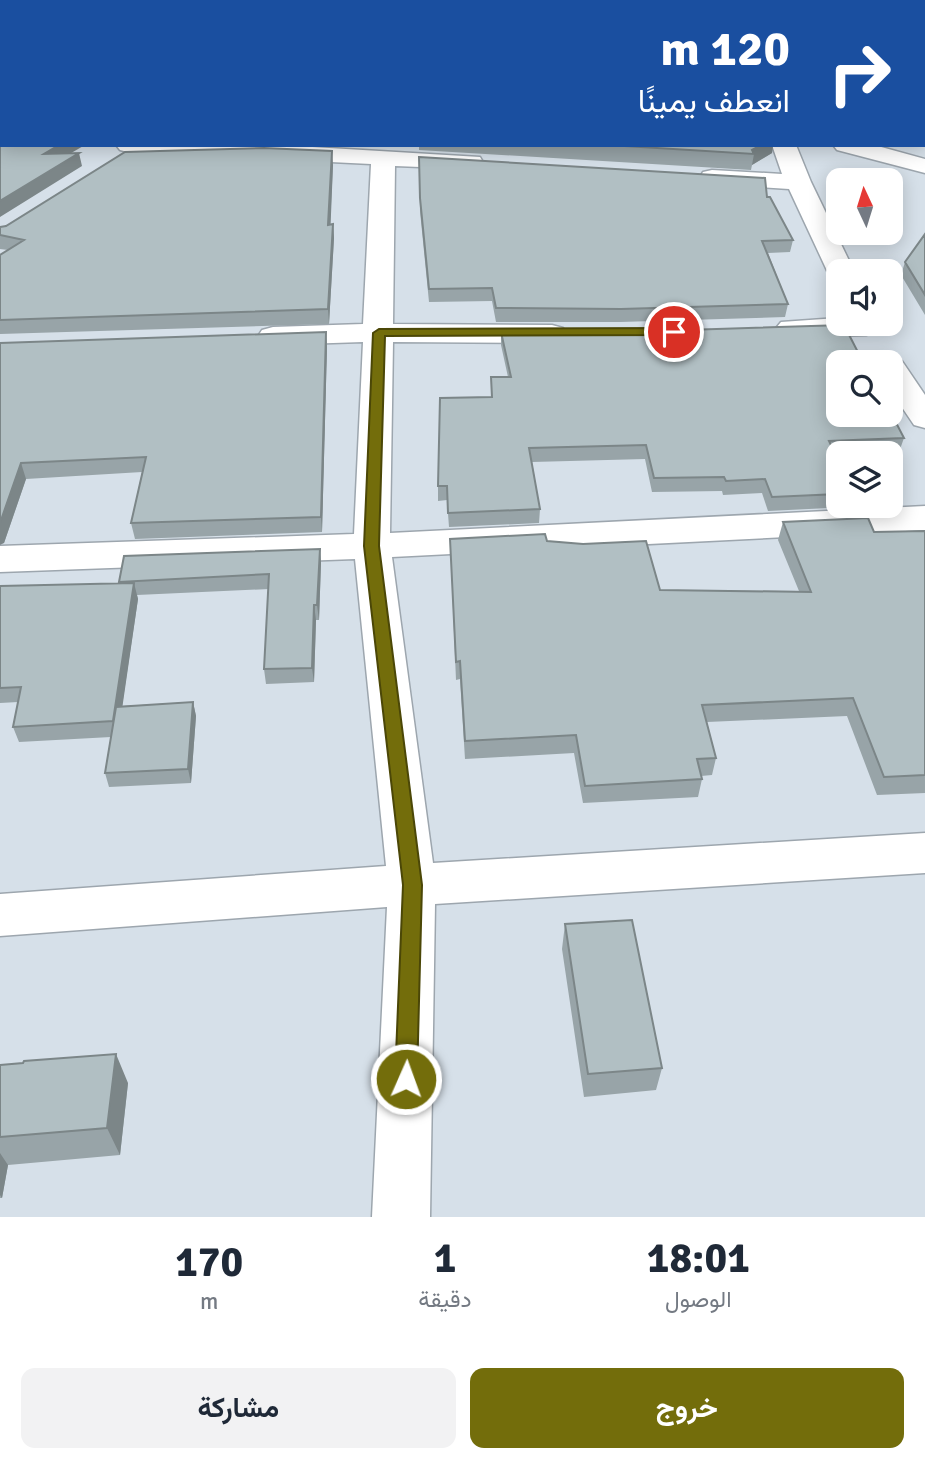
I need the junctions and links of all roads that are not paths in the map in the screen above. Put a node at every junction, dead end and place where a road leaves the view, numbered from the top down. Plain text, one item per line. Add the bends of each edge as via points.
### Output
1 (159, 147) edge
2 (785, 147) edge
3 (853, 147) edge
4 (383, 157) junction
5 (494, 164) edge
6 (925, 166) edge
7 (687, 176) edge
8 (798, 182) junction
9 (834, 259) edge
10 (826, 327) edge
11 (770, 329) edge
12 (379, 333) junction
13 (580, 334) edge
14 (243, 338) edge
15 (903, 378) edge
16 (925, 418) edge
17 (925, 518) edge
18 (372, 546) junction
19 (0, 559) edge
20 (925, 853) edge
21 (412, 885) junction
22 (0, 915) edge
23 (401, 1217) edge

1 - 4 street
2 - 8 street
3 - 6 street
4 - 5 street
4 - 12 street
7 - 8 street
8 - 9 street
10 - 11 street
12 - 13 street
12 - 14 street
12 - 18 street
15 - 16 street
17 - 18 street
18 - 19 street
18 - 21 street
20 - 21 street
21 - 22 street
21 - 23 street

